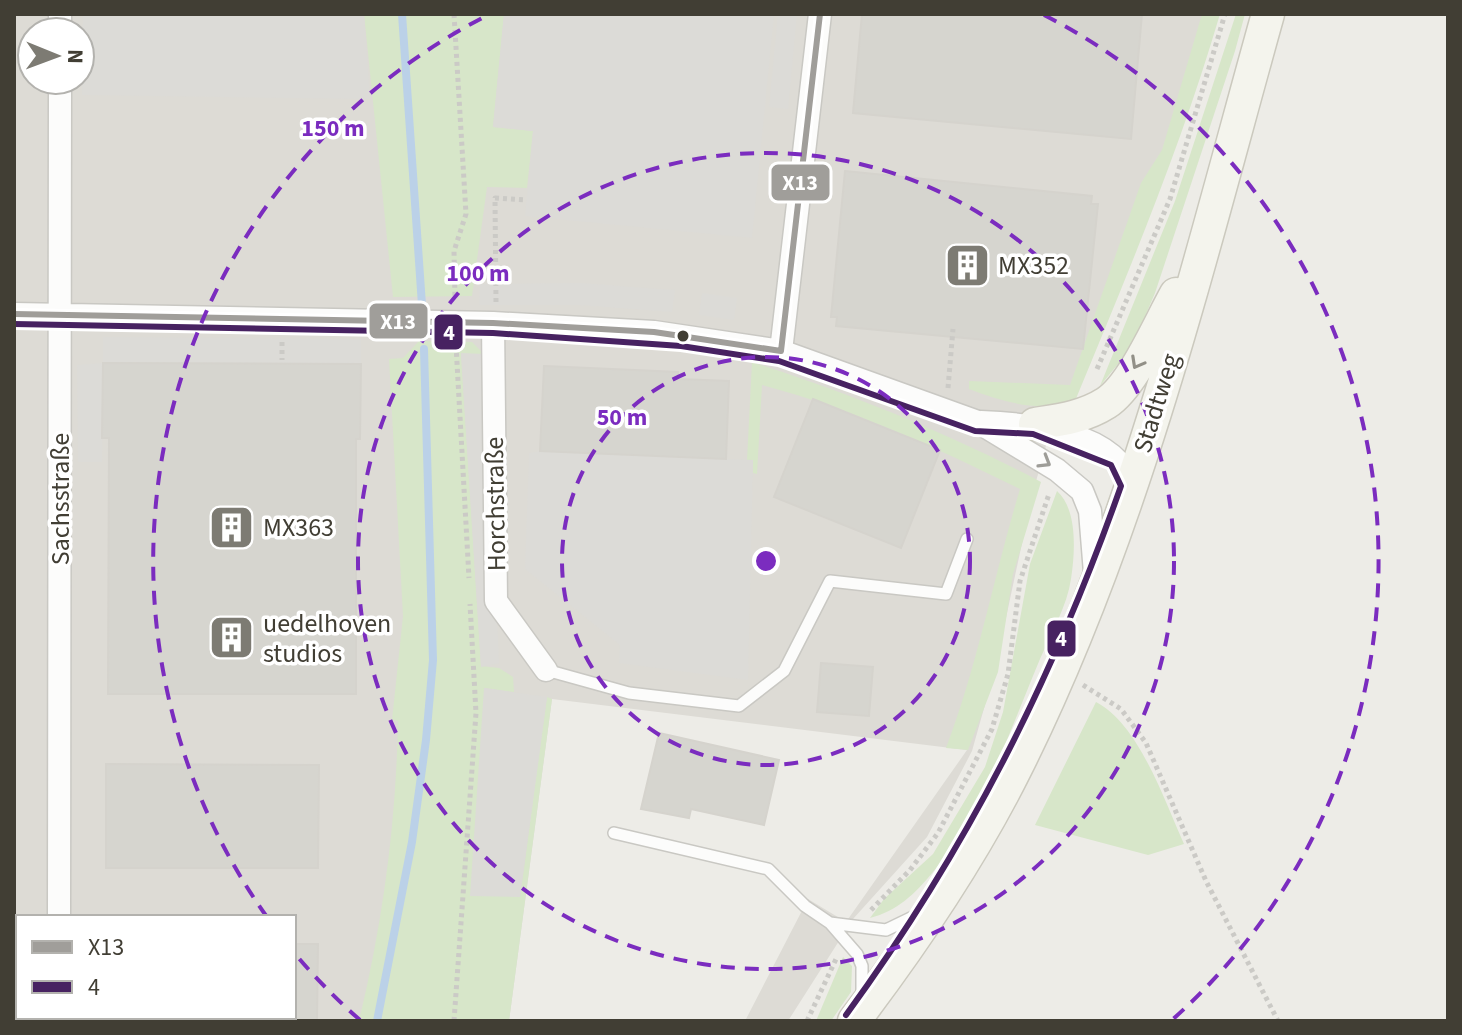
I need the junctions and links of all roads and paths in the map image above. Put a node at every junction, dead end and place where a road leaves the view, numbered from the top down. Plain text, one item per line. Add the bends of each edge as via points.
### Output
1 (454, 14) edge
2 (820, 14) edge
3 (1225, 14) edge
4 (1268, 14) edge
5 (60, 96) edge
6 (526, 200) dead end
7 (1203, 246) junction
8 (14, 314) edge
9 (61, 317) junction
10 (455, 322) junction
11 (493, 323) junction
12 (953, 329) dead end
13 (781, 351) junction
14 (1094, 377) dead end
15 (933, 386) dead end
16 (978, 422) junction
17 (1035, 424) junction
18 (1057, 470) junction
19 (1132, 486) junction
20 (967, 539) dead end
21 (1097, 587) junction
22 (546, 670) joint
23 (1061, 673) junction
24 (614, 833) dead end
25 (939, 900) junction
26 (59, 915) edge
27 (830, 923) junction
28 (859, 927) junction
29 (847, 942) junction
30 (858, 1016) edge
31 (454, 1021) edge
32 (807, 1021) edge
33 (1278, 1021) edge

1 - 10 path via 466,214 454,251
2 - 13 street
3 - 14 path via 1170,199
4 - 7 main road, Stadtweg
5 - 9 street, Sachsstraße
6 - 11 path via 495,198
7 -> 17 main road via 1123,386 1108,402 1076,418
7 - 19 main road, Stadtweg
8 - 9 street
9 - 10 street
9 - 26 street, Sachsstraße
10 - 11 street
10 - 31 path via 476,713
11 - 13 street via 654,332
11 - 22 street, Horchstraße via 496,601
12 - 15 path via 948,391
13 - 16 street
16 - 17 street
16 -> 18 street
17 - 19 street via 1117,457
18 - 21 street via 1082,491 1090,511
18 - 28 path via 1020,581 1008,674 992,729 938,833
19 - 21 main road, Stadtweg
20 - 22 lane via 946,594 830,581 784,671 739,706 629,693
21 - 23 main road, Stadtweg
23 - 25 main road, Stadtweg via 1016,769
23 - 33 path via 1121,709 1146,743 1206,881
24 - 27 lane via 768,869
25 - 28 lane via 886,930
25 - 30 main road, Stadtweg
27 - 28 lane
27 - 29 lane
29 - 30 lane via 862,966
29 - 32 path

